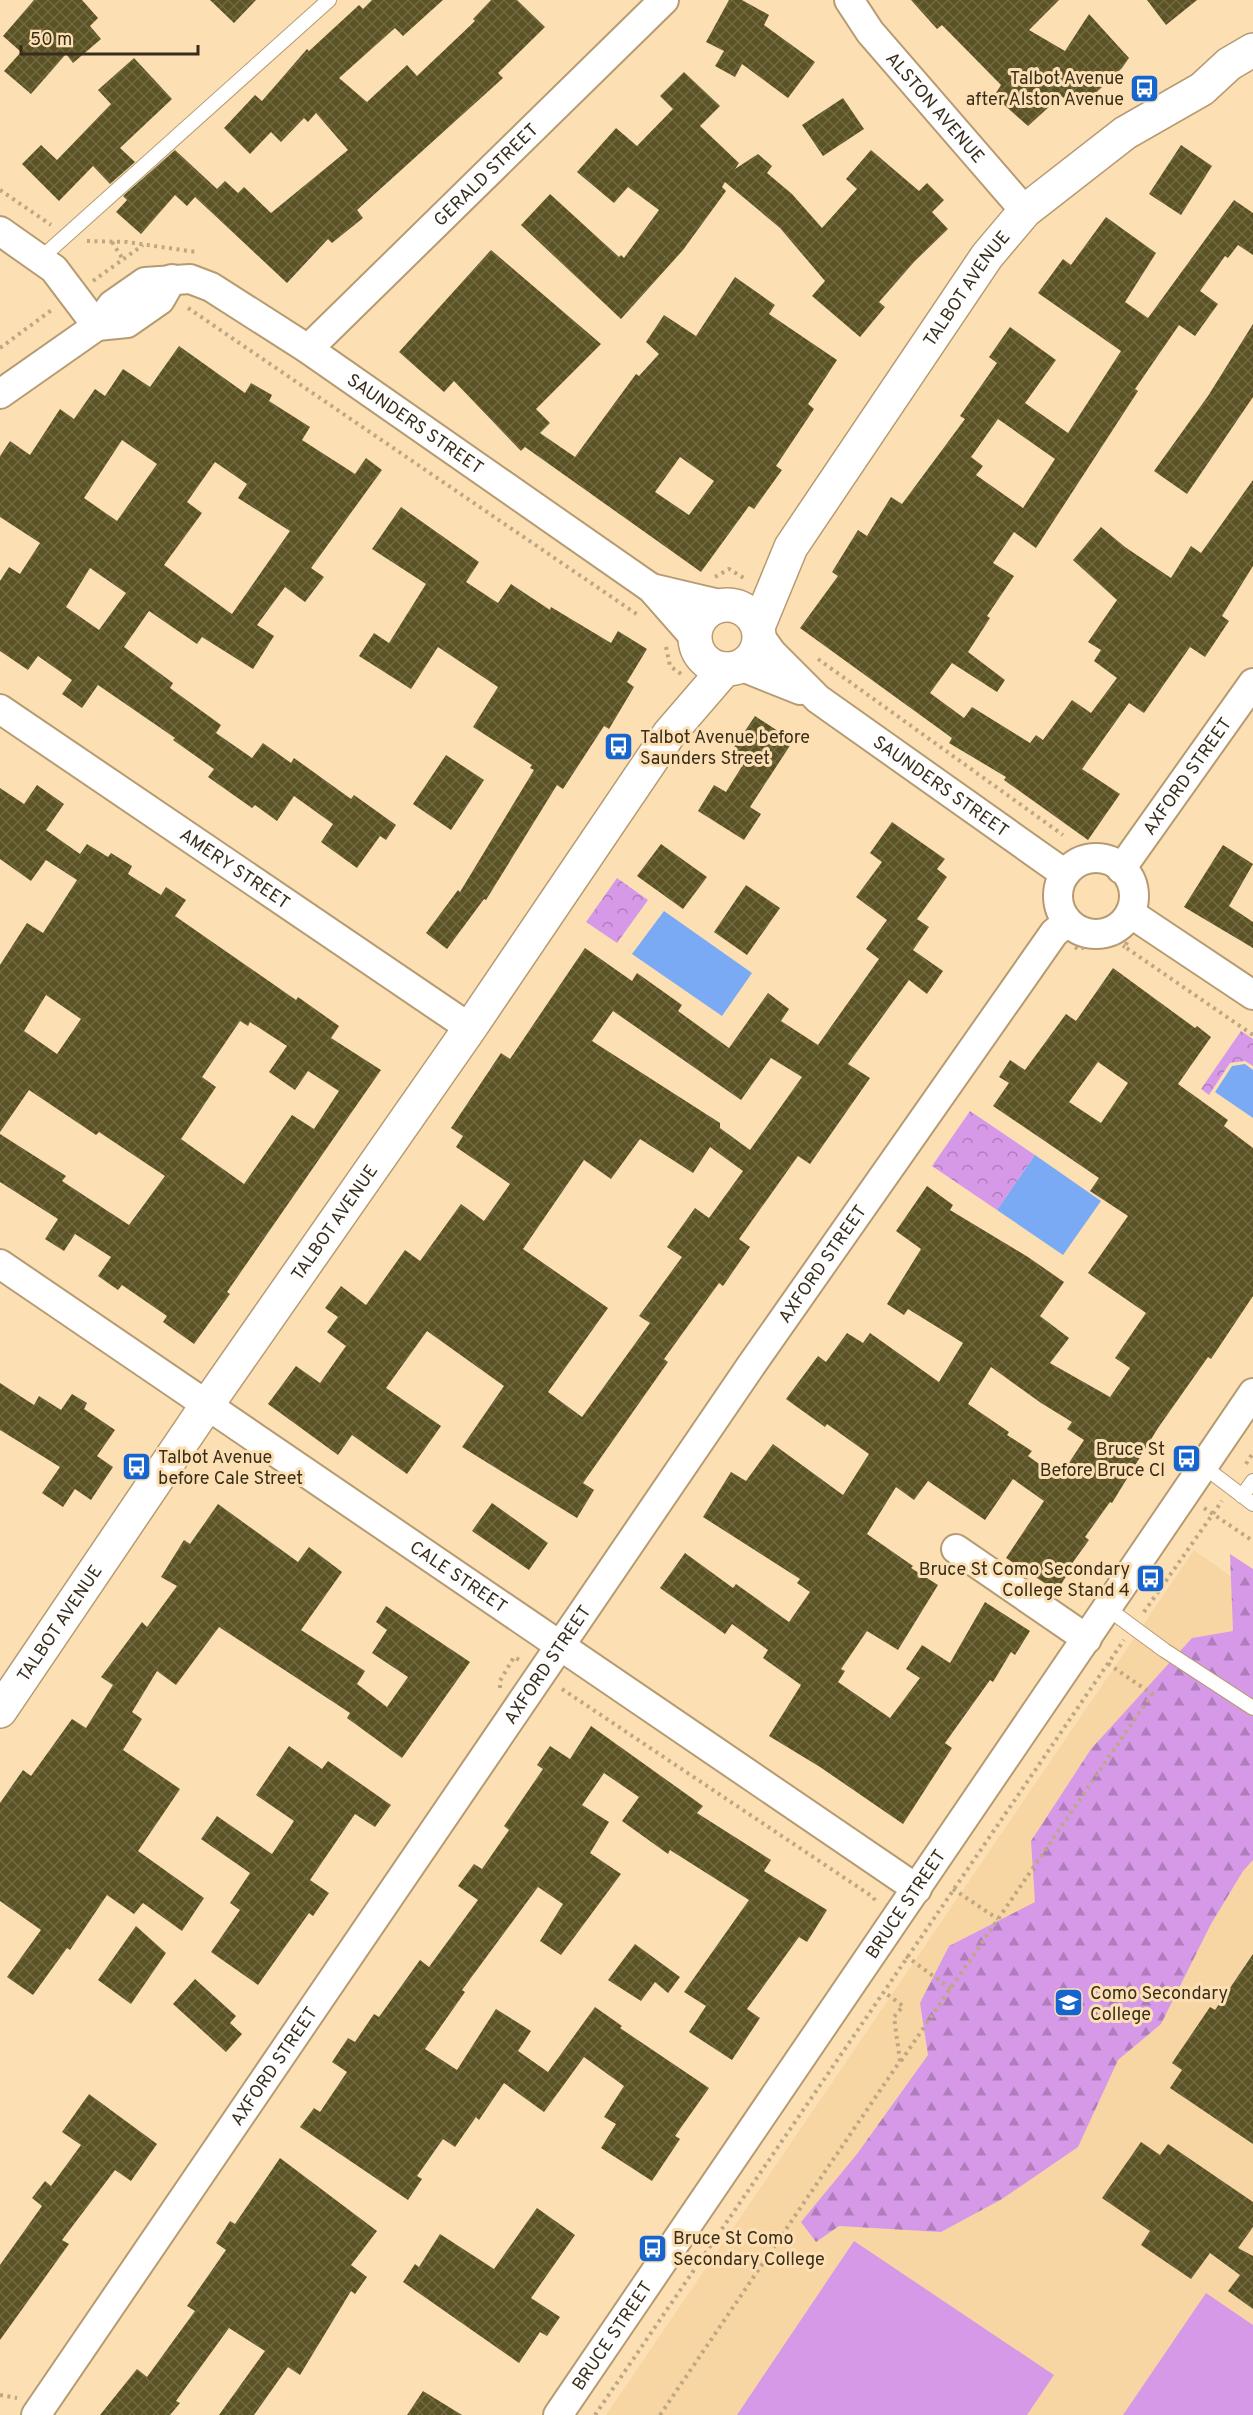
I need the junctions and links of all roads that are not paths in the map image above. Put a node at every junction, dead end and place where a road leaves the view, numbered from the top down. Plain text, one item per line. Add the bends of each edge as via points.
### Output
1 (329, 0) edge
2 (664, 0) edge
3 (849, 0) edge
4 (1253, 50) edge
5 (1253, 75) edge
6 (1202, 89) junction
7 (1025, 212) junction
8 (0, 231) edge
9 (40, 259) junction
10 (97, 326) junction
11 (308, 349) junction
12 (0, 394) edge
13 (791, 547) junction
14 (651, 588) junction
15 (728, 605) junction
16 (759, 631) junction
17 (696, 644) junction
18 (733, 668) junction
19 (1253, 683) edge
20 (818, 699) junction
21 (0, 709) edge
22 (669, 734) junction
23 (1121, 869) junction
24 (1065, 874) junction
25 (1135, 916) junction
26 (1067, 922) junction
27 (1253, 994) edge
28 (470, 1028) junction
29 (0, 1264) edge
30 (1253, 1394) edge
31 (207, 1405) junction
32 (1203, 1466) junction
33 (1253, 1481) edge
34 (1247, 1500) edge
35 (956, 1549) dead end
36 (1107, 1608) junction
37 (1087, 1639) junction
38 (562, 1646) junction
39 (1253, 1708) edge
40 (0, 1711) edge
41 (917, 1889) junction
42 (36, 2415) edge
43 (558, 2415) edge

1 - 9 lane
2 - 11 street, GERALD STREET
3 - 7 street, ALSTON AVENUE via 870,32
4 - 6 street, TALBOT AVENUE via 1229,64
5 - 6 street, TALBOT AVENUE
6 - 7 street, TALBOT AVENUE via 1125,134
7 - 13 street, TALBOT AVENUE via 987,256
8 - 9 street
9 - 10 street via 54,268
10 - 11 street, SAUNDERS STREET via 112,305 146,282 190,279 211,287
10 - 12 street, SAUNDERS STREET
11 - 14 street, SAUNDERS STREET
13 - 15 street, TALBOT AVENUE
13 - 16 street, TALBOT AVENUE
14 - 15 street, SAUNDERS STREET
14 - 17 street, SAUNDERS STREET
15 - 16 street via 748,613
15 - 17 street via 706,613 696,629
16 - 18 street via 757,650
16 - 20 street, SAUNDERS STREET via 772,653
17 - 18 street via 710,664
17 - 22 street, TALBOT AVENUE
18 - 20 street, SAUNDERS STREET via 761,673
18 - 22 street, TALBOT AVENUE
19 - 23 street, AXFORD STREET
20 - 24 street, SAUNDERS STREET
21 - 28 street, AMERY STREET
22 - 28 street, TALBOT AVENUE
23 - 24 street via 1102,859 1089,859
23 - 25 street via 1131,883
24 - 26 street via 1058,893
25 - 26 street via 1104,934 1090,934
25 - 27 street
26 - 38 street, AXFORD STREET via 1054,933 750,1367
28 - 31 street, TALBOT AVENUE
29 - 31 street, CALE STREET
30 - 32 street, BRUCE STREET
31 - 38 street, CALE STREET
31 - 40 street, TALBOT AVENUE
32 - 34 lane
32 - 36 street, BRUCE STREET
33 - 34 lane
35 - 37 street
36 - 37 street, BRUCE STREET
36 - 39 lane
37 - 41 street, BRUCE STREET
38 - 41 street, CALE STREET
38 - 42 street, AXFORD STREET
41 - 43 street, BRUCE STREET

